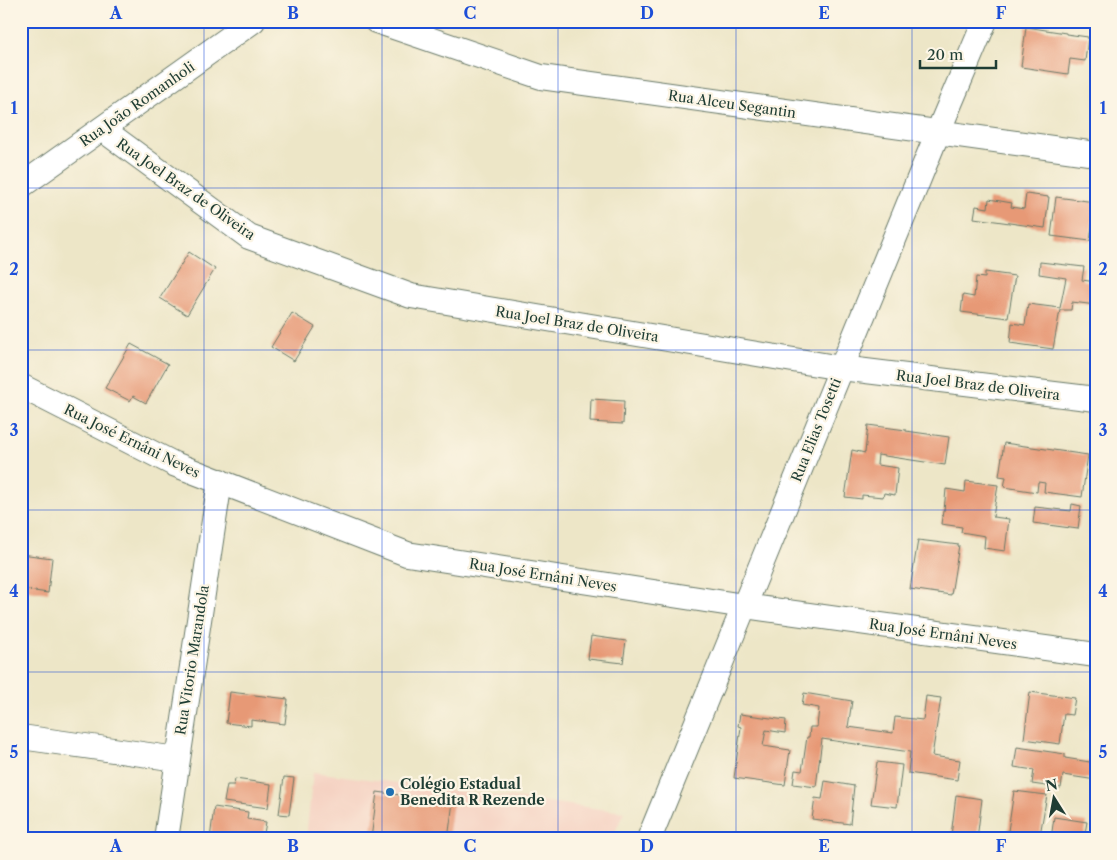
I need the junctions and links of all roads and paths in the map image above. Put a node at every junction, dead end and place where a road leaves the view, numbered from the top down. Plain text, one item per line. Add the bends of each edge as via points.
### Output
1 (253, 21) edge
2 (376, 21) edge
3 (985, 21) edge
4 (102, 129) junction
5 (938, 132) junction
6 (1096, 154) edge
7 (21, 186) edge
8 (842, 368) junction
9 (21, 386) edge
10 (1096, 399) edge
11 (220, 481) junction
12 (744, 606) junction
13 (1096, 655) edge
14 (21, 737) edge
15 (177, 759) junction
16 (166, 839) edge
17 (649, 839) edge

1 - 4 street, Rua João Romanholi
2 - 5 street, Rua Alceu Segantin via 541,77
3 - 5 street, Rua Elias Tosetti
4 - 7 street, Rua João Romanholi
4 - 8 street, Rua Joel Braz de Oliveira via 249,237 411,296
5 - 6 street, Rua Alceu Segantin
5 - 8 street, Rua Elias Tosetti
8 - 10 street, Rua Joel Braz de Oliveira
8 - 12 street, Rua Elias Tosetti
9 - 11 street, Rua José Ernâni Neves via 174,464
11 - 12 street, Rua José Ernâni Neves via 408,554
11 - 15 street, Rua Vitorio Marandola
12 - 13 street, Rua José Ernâni Neves
12 - 17 street, Rua Elias Tosetti
14 - 15 street
15 - 16 street, Rua Vitorio Marandola

